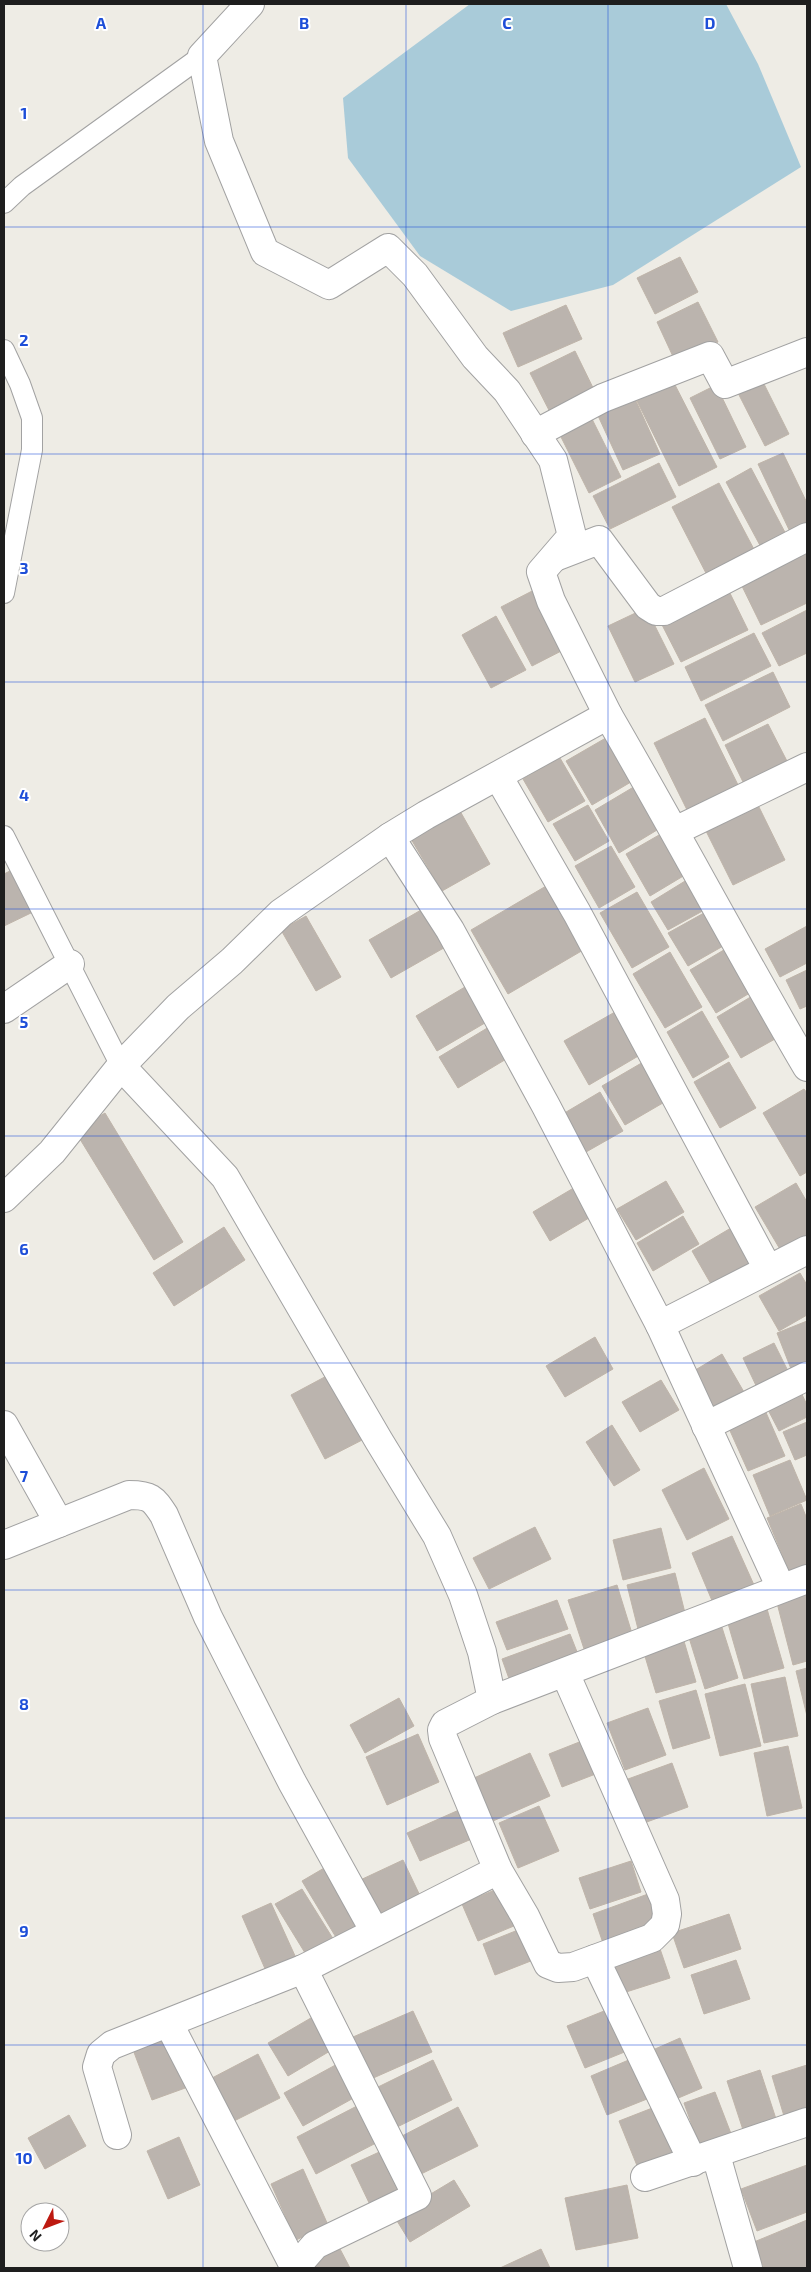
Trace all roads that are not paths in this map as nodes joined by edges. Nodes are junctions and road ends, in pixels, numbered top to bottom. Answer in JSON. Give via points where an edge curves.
{"nodes":[{"id":1,"x":250,"y":4,"type":"edge"},
{"id":2,"x":202,"y":56,"type":"junction"},
{"id":3,"x":4,"y":203,"type":"edge"},
{"id":4,"x":4,"y":350,"type":"edge"},
{"id":5,"x":807,"y":352,"type":"edge"},
{"id":6,"x":535,"y":434,"type":"junction"},
{"id":7,"x":807,"y":537,"type":"edge"},
{"id":8,"x":554,"y":557,"type":"junction"},
{"id":9,"x":4,"y":594,"type":"edge"},
{"id":10,"x":608,"y":716,"type":"junction"},
{"id":11,"x":807,"y":766,"type":"edge"},
{"id":12,"x":498,"y":776,"type":"junction"},
{"id":13,"x":675,"y":831,"type":"junction"},
{"id":14,"x":4,"y":836,"type":"edge"},
{"id":15,"x":390,"y":837,"type":"junction"},
{"id":16,"x":70,"y":964,"type":"junction"},
{"id":17,"x":4,"y":1009,"type":"edge"},
{"id":18,"x":121,"y":1066,"type":"junction"},
{"id":19,"x":807,"y":1067,"type":"edge"},
{"id":20,"x":4,"y":1198,"type":"edge"},
{"id":21,"x":807,"y":1250,"type":"edge"},
{"id":22,"x":768,"y":1269,"type":"junction"},
{"id":23,"x":660,"y":1325,"type":"junction"},
{"id":24,"x":807,"y":1376,"type":"edge"},
{"id":25,"x":4,"y":1425,"type":"edge"},
{"id":26,"x":706,"y":1426,"type":"junction"},
{"id":27,"x":59,"y":1523,"type":"junction"},
{"id":28,"x":4,"y":1545,"type":"edge"},
{"id":29,"x":807,"y":1579,"type":"edge"},
{"id":30,"x":781,"y":1588,"type":"junction"},
{"id":31,"x":565,"y":1673,"type":"junction"},
{"id":32,"x":492,"y":1700,"type":"junction"},
{"id":33,"x":498,"y":1870,"type":"junction"},
{"id":34,"x":375,"y":1932,"type":"junction"},
{"id":35,"x":595,"y":1959,"type":"junction"},
{"id":36,"x":303,"y":1969,"type":"junction"},
{"id":37,"x":169,"y":2024,"type":"junction"},
{"id":38,"x":807,"y":2122,"type":"edge"},
{"id":39,"x":117,"y":2135,"type":"dead end"},
{"id":40,"x":705,"y":2158,"type":"junction"},
{"id":41,"x":644,"y":2177,"type":"dead end"},
{"id":42,"x":295,"y":2268,"type":"edge"},
{"id":43,"x":748,"y":2268,"type":"edge"}],
"edges":[{"from":1,"to":2,"type":"street"},
{"from":2,"to":3,"type":"lane","via":[[22,186]]},
{"from":2,"to":6,"type":"street","via":[[219,140],[265,252],[329,285],[388,248],[415,275],[476,357],[507,391]]},
{"from":4,"to":9,"type":"lane","via":[[32,418],[32,450]]},
{"from":5,"to":6,"type":"street","via":[[725,384],[710,356],[603,398]]},
{"from":6,"to":8,"type":"street","via":[[553,460],[572,536]]},
{"from":7,"to":8,"type":"street","via":[[664,611],[648,606],[599,540]]},
{"from":8,"to":10,"type":"street","via":[[541,572],[551,601]]},
{"from":10,"to":12,"type":"street"},
{"from":10,"to":13,"type":"street"},
{"from":11,"to":13,"type":"street"},
{"from":12,"to":15,"type":"street"},
{"from":12,"to":22,"type":"street","via":[[577,913]]},
{"from":13,"to":19,"type":"street"},
{"from":14,"to":16,"type":"lane"},
{"from":15,"to":18,"type":"street","via":[[281,913],[178,1007]]},
{"from":15,"to":23,"type":"street","via":[[450,930]]},
{"from":16,"to":17,"type":"street"},
{"from":16,"to":18,"type":"lane"},
{"from":18,"to":20,"type":"street","via":[[52,1152]]},
{"from":18,"to":32,"type":"street","via":[[225,1177],[432,1528],[463,1595],[482,1652]]},
{"from":21,"to":22,"type":"street"},
{"from":22,"to":23,"type":"street"},
{"from":23,"to":26,"type":"street"},
{"from":24,"to":26,"type":"street"},
{"from":25,"to":27,"type":"street"},
{"from":26,"to":30,"type":"street"},
{"from":27,"to":28,"type":"street"},
{"from":27,"to":34,"type":"street","via":[[129,1495],[143,1495],[154,1500],[164,1515],[208,1617],[292,1782]]},
{"from":29,"to":30,"type":"street"},
{"from":30,"to":31,"type":"street"},
{"from":31,"to":32,"type":"street"},
{"from":31,"to":35,"type":"street","via":[[665,1900],[667,1914],[665,1925],[652,1938]]},
{"from":32,"to":33,"type":"street","via":[[445,1724],[442,1730],[446,1748]]},
{"from":33,"to":34,"type":"street"},
{"from":33,"to":35,"type":"street","via":[[548,1964],[558,1968],[572,1967]]},
{"from":34,"to":36,"type":"street"},
{"from":35,"to":40,"type":"street"},
{"from":36,"to":37,"type":"street"},
{"from":36,"to":42,"type":"street","via":[[417,2196],[315,2245]]},
{"from":37,"to":39,"type":"street","via":[[112,2045],[101,2054],[96,2067]]},
{"from":37,"to":42,"type":"street"},
{"from":38,"to":40,"type":"street"},
{"from":40,"to":41,"type":"street"},
{"from":40,"to":43,"type":"street"}]}
